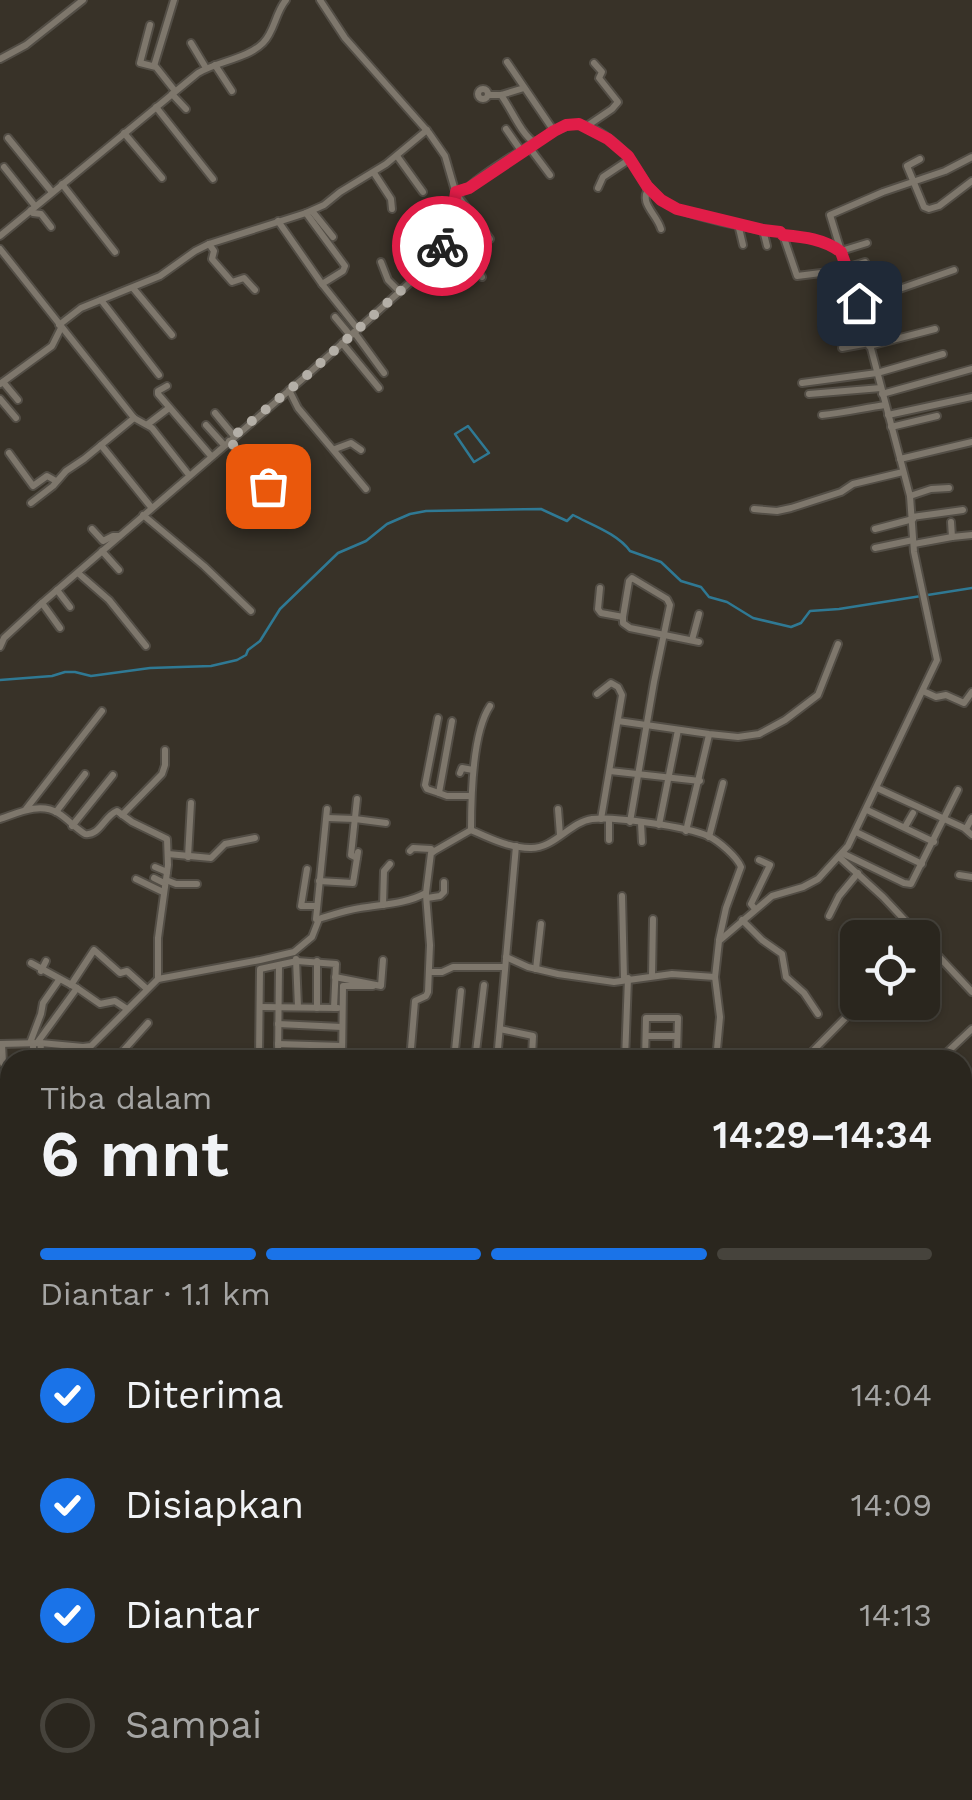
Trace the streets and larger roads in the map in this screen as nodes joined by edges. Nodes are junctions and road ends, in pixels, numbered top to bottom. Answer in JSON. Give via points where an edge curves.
{"nodes":[{"id":1,"x":83,"y":0,"type":"edge"},
{"id":2,"x":174,"y":0,"type":"edge"},
{"id":3,"x":286,"y":0,"type":"edge"},
{"id":4,"x":320,"y":0,"type":"edge"},
{"id":5,"x":150,"y":25,"type":"dead end"},
{"id":6,"x":191,"y":43,"type":"dead end"},
{"id":7,"x":0,"y":60,"type":"edge"},
{"id":8,"x":507,"y":62,"type":"dead end"},
{"id":9,"x":594,"y":63,"type":"dead end"},
{"id":10,"x":215,"y":65,"type":"junction"},
{"id":11,"x":154,"y":66,"type":"junction"},
{"id":12,"x":206,"y":68,"type":"junction"},
{"id":13,"x":524,"y":88,"type":"junction"},
{"id":14,"x":232,"y":91,"type":"dead end"},
{"id":15,"x":174,"y":92,"type":"junction"},
{"id":16,"x":501,"y":95,"type":"junction"},
{"id":17,"x":488,"y":96,"type":"dead end"},
{"id":18,"x":156,"y":107,"type":"junction"},
{"id":19,"x":186,"y":108,"type":"dead end"},
{"id":20,"x":587,"y":126,"type":"junction"},
{"id":21,"x":506,"y":129,"type":"dead end"},
{"id":22,"x":426,"y":130,"type":"junction"},
{"id":23,"x":554,"y":131,"type":"junction"},
{"id":24,"x":124,"y":134,"type":"junction"},
{"id":25,"x":8,"y":138,"type":"dead end"},
{"id":26,"x":529,"y":147,"type":"junction"},
{"id":27,"x":397,"y":156,"type":"junction"},
{"id":28,"x":972,"y":157,"type":"edge"},
{"id":29,"x":920,"y":158,"type":"dead end"},
{"id":30,"x":630,"y":159,"type":"junction"},
{"id":31,"x":4,"y":168,"type":"dead end"},
{"id":32,"x":374,"y":173,"type":"junction"},
{"id":33,"x":550,"y":176,"type":"dead end"},
{"id":34,"x":162,"y":178,"type":"dead end"},
{"id":35,"x":213,"y":179,"type":"dead end"},
{"id":36,"x":912,"y":181,"type":"junction"},
{"id":37,"x":972,"y":182,"type":"edge"},
{"id":38,"x":62,"y":184,"type":"junction"},
{"id":39,"x":598,"y":188,"type":"dead end"},
{"id":40,"x":649,"y":188,"type":"junction"},
{"id":41,"x":52,"y":192,"type":"junction"},
{"id":42,"x":423,"y":192,"type":"dead end"},
{"id":43,"x":456,"y":193,"type":"junction"},
{"id":44,"x":33,"y":208,"type":"junction"},
{"id":45,"x":392,"y":209,"type":"dead end"},
{"id":46,"x":309,"y":212,"type":"junction"},
{"id":47,"x":278,"y":221,"type":"junction"},
{"id":48,"x":738,"y":224,"type":"junction"},
{"id":49,"x":52,"y":227,"type":"dead end"},
{"id":50,"x":449,"y":228,"type":"junction"},
{"id":51,"x":661,"y":229,"type":"dead end"},
{"id":52,"x":763,"y":230,"type":"junction"},
{"id":53,"x":783,"y":235,"type":"junction"},
{"id":54,"x":0,"y":236,"type":"edge"},
{"id":55,"x":333,"y":237,"type":"dead end"},
{"id":56,"x":490,"y":239,"type":"dead end"},
{"id":57,"x":867,"y":243,"type":"dead end"},
{"id":58,"x":209,"y":244,"type":"junction"},
{"id":59,"x":743,"y":244,"type":"dead end"},
{"id":60,"x":767,"y":246,"type":"dead end"},
{"id":61,"x":0,"y":249,"type":"edge"},
{"id":62,"x":115,"y":252,"type":"dead end"},
{"id":63,"x":841,"y":252,"type":"junction"},
{"id":64,"x":381,"y":262,"type":"dead end"},
{"id":65,"x":865,"y":262,"type":"dead end"},
{"id":66,"x":847,"y":267,"type":"junction"},
{"id":67,"x":954,"y":270,"type":"dead end"},
{"id":68,"x":482,"y":276,"type":"dead end"},
{"id":69,"x":322,"y":284,"type":"junction"},
{"id":70,"x":133,"y":288,"type":"junction"},
{"id":71,"x":255,"y":290,"type":"dead end"},
{"id":72,"x":399,"y":291,"type":"junction"},
{"id":73,"x":102,"y":300,"type":"junction"},
{"id":74,"x":859,"y":303,"type":"junction"},
{"id":75,"x":335,"y":317,"type":"dead end"},
{"id":76,"x":60,"y":327,"type":"junction"},
{"id":77,"x":935,"y":329,"type":"dead end"},
{"id":78,"x":354,"y":332,"type":"junction"},
{"id":79,"x":172,"y":335,"type":"dead end"},
{"id":80,"x":342,"y":343,"type":"junction"},
{"id":81,"x":869,"y":344,"type":"junction"},
{"id":82,"x":842,"y":348,"type":"dead end"},
{"id":83,"x":943,"y":354,"type":"dead end"},
{"id":84,"x":972,"y":369,"type":"edge"},
{"id":85,"x":384,"y":373,"type":"dead end"},
{"id":86,"x":876,"y":373,"type":"junction"},
{"id":87,"x":159,"y":376,"type":"dead end"},
{"id":88,"x":802,"y":383,"type":"dead end"},
{"id":89,"x":2,"y":384,"type":"edge"},
{"id":90,"x":167,"y":386,"type":"dead end"},
{"id":91,"x":379,"y":388,"type":"dead end"},
{"id":92,"x":288,"y":390,"type":"junction"},
{"id":93,"x":881,"y":391,"type":"junction"},
{"id":94,"x":809,"y":394,"type":"dead end"},
{"id":95,"x":972,"y":397,"type":"edge"},
{"id":96,"x":0,"y":399,"type":"edge"},
{"id":97,"x":18,"y":400,"type":"dead end"},
{"id":98,"x":885,"y":404,"type":"junction"},
{"id":99,"x":170,"y":408,"type":"junction"},
{"id":100,"x":215,"y":413,"type":"dead end"},
{"id":101,"x":822,"y":415,"type":"dead end"},
{"id":102,"x":888,"y":415,"type":"junction"},
{"id":103,"x":937,"y":416,"type":"dead end"},
{"id":104,"x":16,"y":418,"type":"dead end"},
{"id":105,"x":134,"y":418,"type":"junction"},
{"id":106,"x":148,"y":424,"type":"junction"},
{"id":107,"x":206,"y":425,"type":"dead end"},
{"id":108,"x":891,"y":427,"type":"junction"},
{"id":109,"x":229,"y":441,"type":"junction"},
{"id":110,"x":972,"y":442,"type":"edge"},
{"id":111,"x":101,"y":446,"type":"junction"},
{"id":112,"x":334,"y":449,"type":"junction"},
{"id":113,"x":360,"y":450,"type":"dead end"},
{"id":114,"x":10,"y":453,"type":"dead end"},
{"id":115,"x":211,"y":456,"type":"junction"},
{"id":116,"x":900,"y":459,"type":"junction"},
{"id":117,"x":904,"y":472,"type":"junction"},
{"id":118,"x":189,"y":475,"type":"junction"},
{"id":119,"x":56,"y":481,"type":"junction"},
{"id":120,"x":268,"y":486,"type":"dead end"},
{"id":121,"x":949,"y":488,"type":"dead end"},
{"id":122,"x":366,"y":489,"type":"dead end"},
{"id":123,"x":910,"y":496,"type":"junction"},
{"id":124,"x":31,"y":503,"type":"dead end"},
{"id":125,"x":151,"y":508,"type":"junction"},
{"id":126,"x":754,"y":508,"type":"dead end"},
{"id":127,"x":963,"y":510,"type":"dead end"},
{"id":128,"x":142,"y":515,"type":"junction"},
{"id":129,"x":912,"y":518,"type":"junction"},
{"id":130,"x":951,"y":522,"type":"dead end"},
{"id":131,"x":92,"y":529,"type":"dead end"},
{"id":132,"x":874,"y":529,"type":"dead end"},
{"id":133,"x":972,"y":535,"type":"edge"},
{"id":134,"x":952,"y":536,"type":"junction"},
{"id":135,"x":120,"y":537,"type":"junction"},
{"id":136,"x":914,"y":542,"type":"junction"},
{"id":137,"x":874,"y":548,"type":"dead end"},
{"id":138,"x":102,"y":551,"type":"junction"},
{"id":139,"x":119,"y":570,"type":"dead end"},
{"id":140,"x":78,"y":573,"type":"junction"},
{"id":141,"x":600,"y":588,"type":"dead end"},
{"id":142,"x":58,"y":590,"type":"junction"},
{"id":143,"x":42,"y":603,"type":"junction"},
{"id":144,"x":70,"y":607,"type":"dead end"},
{"id":145,"x":252,"y":611,"type":"dead end"},
{"id":146,"x":699,"y":614,"type":"dead end"},
{"id":147,"x":623,"y":618,"type":"junction"},
{"id":148,"x":60,"y":628,"type":"dead end"},
{"id":149,"x":664,"y":634,"type":"junction"},
{"id":150,"x":2,"y":636,"type":"edge"},
{"id":151,"x":838,"y":644,"type":"dead end"},
{"id":152,"x":146,"y":646,"type":"dead end"},
{"id":153,"x":0,"y":647,"type":"edge"},
{"id":154,"x":970,"y":689,"type":"edge"},
{"id":155,"x":923,"y":691,"type":"junction"},
{"id":156,"x":597,"y":694,"type":"dead end"},
{"id":157,"x":490,"y":706,"type":"dead end"},
{"id":158,"x":102,"y":711,"type":"dead end"},
{"id":159,"x":438,"y":718,"type":"dead end"},
{"id":160,"x":618,"y":721,"type":"junction"},
{"id":161,"x":452,"y":722,"type":"dead end"},
{"id":162,"x":648,"y":726,"type":"junction"},
{"id":163,"x":678,"y":730,"type":"junction"},
{"id":164,"x":709,"y":734,"type":"junction"},
{"id":165,"x":165,"y":750,"type":"dead end"},
{"id":166,"x":473,"y":770,"type":"junction"},
{"id":167,"x":610,"y":771,"type":"junction"},
{"id":168,"x":460,"y":773,"type":"dead end"},
{"id":169,"x":85,"y":774,"type":"dead end"},
{"id":170,"x":638,"y":774,"type":"junction"},
{"id":171,"x":113,"y":775,"type":"dead end"},
{"id":172,"x":668,"y":777,"type":"junction"},
{"id":173,"x":700,"y":780,"type":"junction"},
{"id":174,"x":723,"y":783,"type":"dead end"},
{"id":175,"x":877,"y":788,"type":"junction"},
{"id":176,"x":958,"y":790,"type":"dead end"},
{"id":177,"x":439,"y":793,"type":"junction"},
{"id":178,"x":472,"y":796,"type":"junction"},
{"id":179,"x":356,"y":799,"type":"dead end"},
{"id":180,"x":191,"y":803,"type":"dead end"},
{"id":181,"x":558,"y":809,"type":"dead end"},
{"id":182,"x":25,"y":810,"type":"junction"},
{"id":183,"x":867,"y":810,"type":"junction"},
{"id":184,"x":56,"y":812,"type":"junction"},
{"id":185,"x":913,"y":813,"type":"dead end"},
{"id":186,"x":122,"y":814,"type":"junction"},
{"id":187,"x":972,"y":818,"type":"edge"},
{"id":188,"x":0,"y":819,"type":"edge"},
{"id":189,"x":355,"y":819,"type":"junction"},
{"id":190,"x":605,"y":819,"type":"junction"},
{"id":191,"x":945,"y":819,"type":"junction"},
{"id":192,"x":630,"y":822,"type":"junction"},
{"id":193,"x":386,"y":823,"type":"dead end"},
{"id":194,"x":641,"y":823,"type":"junction"},
{"id":195,"x":659,"y":824,"type":"junction"},
{"id":196,"x":72,"y":826,"type":"junction"},
{"id":197,"x":904,"y":828,"type":"junction"},
{"id":198,"x":471,"y":830,"type":"junction"},
{"id":199,"x":686,"y":831,"type":"junction"},
{"id":200,"x":856,"y":832,"type":"junction"},
{"id":201,"x":969,"y":832,"type":"edge"},
{"id":202,"x":560,"y":836,"type":"junction"},
{"id":203,"x":709,"y":837,"type":"junction"},
{"id":204,"x":255,"y":838,"type":"dead end"},
{"id":205,"x":609,"y":840,"type":"dead end"},
{"id":206,"x":642,"y":842,"type":"dead end"},
{"id":207,"x":934,"y":842,"type":"junction"},
{"id":208,"x":516,"y":846,"type":"junction"},
{"id":209,"x":410,"y":851,"type":"dead end"},
{"id":210,"x":433,"y":852,"type":"junction"},
{"id":211,"x":168,"y":854,"type":"junction"},
{"id":212,"x":840,"y":855,"type":"junction"},
{"id":213,"x":188,"y":857,"type":"junction"},
{"id":214,"x":759,"y":860,"type":"dead end"},
{"id":215,"x":390,"y":864,"type":"dead end"},
{"id":216,"x":922,"y":864,"type":"junction"},
{"id":217,"x":155,"y":867,"type":"dead end"},
{"id":218,"x":307,"y":869,"type":"dead end"},
{"id":219,"x":858,"y":873,"type":"junction"},
{"id":220,"x":959,"y":875,"type":"dead end"},
{"id":221,"x":972,"y":877,"type":"edge"},
{"id":222,"x":154,"y":878,"type":"dead end"},
{"id":223,"x":136,"y":879,"type":"dead end"},
{"id":224,"x":319,"y":881,"type":"junction"},
{"id":225,"x":165,"y":882,"type":"junction"},
{"id":226,"x":444,"y":882,"type":"dead end"},
{"id":227,"x":197,"y":884,"type":"dead end"},
{"id":228,"x":427,"y":896,"type":"junction"},
{"id":229,"x":622,"y":896,"type":"dead end"},
{"id":230,"x":382,"y":904,"type":"junction"},
{"id":231,"x":316,"y":906,"type":"junction"},
{"id":232,"x":755,"y":909,"type":"junction"},
{"id":233,"x":829,"y":916,"type":"dead end"},
{"id":234,"x":653,"y":919,"type":"dead end"},
{"id":235,"x":316,"y":920,"type":"junction"},
{"id":236,"x":742,"y":920,"type":"junction"},
{"id":237,"x":904,"y":920,"type":"edge"},
{"id":238,"x":541,"y":924,"type":"dead end"},
{"id":239,"x":719,"y":941,"type":"junction"},
{"id":240,"x":294,"y":952,"type":"junction"},
{"id":241,"x":506,"y":957,"type":"junction"},
{"id":242,"x":940,"y":958,"type":"edge"},
{"id":243,"x":383,"y":960,"type":"dead end"},
{"id":244,"x":46,"y":961,"type":"dead end"},
{"id":245,"x":297,"y":961,"type":"junction"},
{"id":246,"x":317,"y":961,"type":"junction"},
{"id":247,"x":31,"y":964,"type":"dead end"},
{"id":248,"x":279,"y":966,"type":"junction"},
{"id":249,"x":505,"y":967,"type":"junction"},
{"id":250,"x":536,"y":969,"type":"junction"},
{"id":251,"x":42,"y":970,"type":"junction"},
{"id":252,"x":429,"y":972,"type":"junction"},
{"id":253,"x":652,"y":976,"type":"junction"},
{"id":254,"x":336,"y":977,"type":"junction"},
{"id":255,"x":715,"y":977,"type":"junction"},
{"id":256,"x":158,"y":979,"type":"junction"},
{"id":257,"x":626,"y":979,"type":"junction"},
{"id":258,"x":59,"y":980,"type":"junction"},
{"id":259,"x":484,"y":985,"type":"dead end"},
{"id":260,"x":74,"y":986,"type":"junction"},
{"id":261,"x":372,"y":986,"type":"junction"},
{"id":262,"x":147,"y":989,"type":"junction"},
{"id":263,"x":461,"y":991,"type":"dead end"},
{"id":264,"x":972,"y":992,"type":"edge"},
{"id":265,"x":260,"y":1006,"type":"junction"},
{"id":266,"x":278,"y":1007,"type":"junction"},
{"id":267,"x":298,"y":1007,"type":"junction"},
{"id":268,"x":316,"y":1008,"type":"junction"},
{"id":269,"x":338,"y":1008,"type":"junction"},
{"id":270,"x":127,"y":1009,"type":"junction"},
{"id":271,"x":818,"y":1014,"type":"dead end"},
{"id":272,"x":843,"y":1020,"type":"edge"},
{"id":273,"x":148,"y":1023,"type":"dead end"},
{"id":274,"x":278,"y":1024,"type":"junction"},
{"id":275,"x":342,"y":1027,"type":"junction"},
{"id":276,"x":500,"y":1028,"type":"junction"},
{"id":277,"x":972,"y":1029,"type":"edge"},
{"id":278,"x":646,"y":1036,"type":"junction"},
{"id":279,"x":678,"y":1036,"type":"junction"},
{"id":280,"x":35,"y":1043,"type":"junction"},
{"id":281,"x":1,"y":1044,"type":"edge"},
{"id":282,"x":278,"y":1044,"type":"junction"},
{"id":283,"x":91,"y":1046,"type":"junction"},
{"id":284,"x":342,"y":1046,"type":"junction"},
{"id":285,"x":36,"y":1050,"type":"edge"},
{"id":286,"x":87,"y":1050,"type":"edge"},
{"id":287,"x":123,"y":1050,"type":"edge"},
{"id":288,"x":260,"y":1050,"type":"edge"},
{"id":289,"x":278,"y":1050,"type":"edge"},
{"id":290,"x":342,"y":1050,"type":"edge"},
{"id":291,"x":411,"y":1050,"type":"edge"},
{"id":292,"x":455,"y":1050,"type":"edge"},
{"id":293,"x":476,"y":1050,"type":"edge"},
{"id":294,"x":498,"y":1050,"type":"edge"},
{"id":295,"x":532,"y":1050,"type":"edge"},
{"id":296,"x":625,"y":1050,"type":"edge"},
{"id":297,"x":645,"y":1050,"type":"edge"},
{"id":298,"x":678,"y":1050,"type":"edge"},
{"id":299,"x":717,"y":1050,"type":"edge"},
{"id":300,"x":814,"y":1050,"type":"edge"},
{"id":301,"x":950,"y":1050,"type":"edge"}],
"edges":[{"from":1,"to":7,"type":"street"},
{"from":2,"to":11,"type":"street"},
{"from":3,"to":10,"type":"street","via":[[265,41]]},
{"from":4,"to":22,"type":"street"},
{"from":5,"to":11,"type":"street","via":[[140,61]]},
{"from":6,"to":12,"type":"street"},
{"from":8,"to":13,"type":"street"},
{"from":9,"to":20,"type":"street","via":[[602,72],[598,82],[618,102]]},
{"from":10,"to":12,"type":"street"},
{"from":10,"to":14,"type":"street"},
{"from":11,"to":15,"type":"street"},
{"from":12,"to":15,"type":"street"},
{"from":13,"to":16,"type":"street"},
{"from":13,"to":23,"type":"street"},
{"from":15,"to":18,"type":"street"},
{"from":15,"to":19,"type":"street"},
{"from":16,"to":17,"type":"street"},
{"from":16,"to":26,"type":"street"},
{"from":18,"to":24,"type":"street"},
{"from":18,"to":35,"type":"street"},
{"from":20,"to":23,"type":"street"},
{"from":20,"to":30,"type":"street"},
{"from":21,"to":26,"type":"street"},
{"from":22,"to":27,"type":"street"},
{"from":22,"to":43,"type":"street","via":[[445,156]]},
{"from":23,"to":26,"type":"street"},
{"from":24,"to":34,"type":"street"},
{"from":24,"to":38,"type":"street"},
{"from":25,"to":41,"type":"street"},
{"from":26,"to":33,"type":"street"},
{"from":26,"to":43,"type":"street"},
{"from":27,"to":32,"type":"street"},
{"from":27,"to":42,"type":"street"},
{"from":28,"to":36,"type":"street"},
{"from":29,"to":36,"type":"street","via":[[907,166]]},
{"from":30,"to":39,"type":"street"},
{"from":30,"to":40,"type":"street"},
{"from":31,"to":44,"type":"street"},
{"from":32,"to":45,"type":"street"},
{"from":32,"to":46,"type":"street"},
{"from":36,"to":37,"type":"street","via":[[930,210]]},
{"from":36,"to":63,"type":"street","via":[[830,215]]},
{"from":38,"to":41,"type":"street"},
{"from":38,"to":62,"type":"street"},
{"from":40,"to":48,"type":"street","via":[[677,209]]},
{"from":40,"to":51,"type":"street","via":[[644,201]]},
{"from":41,"to":44,"type":"street"},
{"from":43,"to":50,"type":"street"},
{"from":43,"to":56,"type":"street"},
{"from":44,"to":49,"type":"street"},
{"from":44,"to":54,"type":"street"},
{"from":46,"to":47,"type":"street"},
{"from":46,"to":55,"type":"street"},
{"from":46,"to":69,"type":"street","via":[[345,266]]},
{"from":47,"to":58,"type":"street"},
{"from":47,"to":69,"type":"street"},
{"from":48,"to":52,"type":"street"},
{"from":48,"to":59,"type":"street"},
{"from":50,"to":68,"type":"street"},
{"from":50,"to":72,"type":"street","via":[[432,262]]},
{"from":52,"to":53,"type":"street"},
{"from":52,"to":60,"type":"street"},
{"from":53,"to":63,"type":"street","via":[[819,240]]},
{"from":53,"to":66,"type":"street","via":[[796,276]]},
{"from":57,"to":63,"type":"street"},
{"from":58,"to":70,"type":"street"},
{"from":58,"to":71,"type":"street","via":[[212,260],[232,282],[244,278]]},
{"from":61,"to":76,"type":"street"},
{"from":63,"to":66,"type":"street"},
{"from":64,"to":72,"type":"street"},
{"from":65,"to":66,"type":"street"},
{"from":66,"to":74,"type":"street","via":[[857,280]]},
{"from":67,"to":74,"type":"street"},
{"from":69,"to":78,"type":"street"},
{"from":70,"to":73,"type":"street"},
{"from":70,"to":79,"type":"street"},
{"from":72,"to":78,"type":"street"},
{"from":73,"to":76,"type":"street","via":[[75,311]]},
{"from":73,"to":87,"type":"street"},
{"from":74,"to":81,"type":"street"},
{"from":75,"to":78,"type":"street"},
{"from":76,"to":89,"type":"street","via":[[52,346]]},
{"from":76,"to":105,"type":"street"},
{"from":77,"to":81,"type":"street"},
{"from":78,"to":80,"type":"street"},
{"from":78,"to":85,"type":"street"},
{"from":80,"to":91,"type":"street"},
{"from":80,"to":92,"type":"street"},
{"from":81,"to":82,"type":"street"},
{"from":81,"to":86,"type":"street"},
{"from":83,"to":86,"type":"street"},
{"from":84,"to":93,"type":"street"},
{"from":86,"to":88,"type":"street"},
{"from":86,"to":93,"type":"street"},
{"from":89,"to":97,"type":"street"},
{"from":90,"to":99,"type":"street","via":[[158,392]]},
{"from":92,"to":109,"type":"street"},
{"from":92,"to":112,"type":"street"},
{"from":93,"to":94,"type":"street"},
{"from":93,"to":98,"type":"street"},
{"from":95,"to":102,"type":"street"},
{"from":96,"to":104,"type":"street"},
{"from":98,"to":101,"type":"street"},
{"from":98,"to":102,"type":"street"},
{"from":99,"to":106,"type":"street"},
{"from":99,"to":115,"type":"street"},
{"from":100,"to":109,"type":"street"},
{"from":102,"to":108,"type":"street"},
{"from":103,"to":108,"type":"street"},
{"from":105,"to":106,"type":"street"},
{"from":105,"to":111,"type":"street"},
{"from":106,"to":118,"type":"street"},
{"from":107,"to":109,"type":"street"},
{"from":108,"to":116,"type":"street"},
{"from":109,"to":115,"type":"street"},
{"from":109,"to":120,"type":"street"},
{"from":110,"to":116,"type":"street"},
{"from":111,"to":119,"type":"street"},
{"from":111,"to":125,"type":"street"},
{"from":112,"to":113,"type":"street","via":[[350,443]]},
{"from":112,"to":122,"type":"street"},
{"from":114,"to":119,"type":"street","via":[[33,486],[47,476]]},
{"from":115,"to":118,"type":"street"},
{"from":116,"to":117,"type":"street"},
{"from":117,"to":123,"type":"street"},
{"from":117,"to":126,"type":"street","via":[[791,508]]},
{"from":118,"to":125,"type":"street"},
{"from":119,"to":124,"type":"street"},
{"from":121,"to":123,"type":"street"},
{"from":123,"to":129,"type":"street"},
{"from":125,"to":128,"type":"street"},
{"from":127,"to":129,"type":"street"},
{"from":128,"to":135,"type":"street"},
{"from":128,"to":145,"type":"street"},
{"from":129,"to":132,"type":"street"},
{"from":129,"to":136,"type":"street"},
{"from":130,"to":134,"type":"street"},
{"from":131,"to":135,"type":"street","via":[[103,541]]},
{"from":133,"to":134,"type":"street"},
{"from":134,"to":136,"type":"street"},
{"from":135,"to":138,"type":"street"},
{"from":136,"to":137,"type":"street"},
{"from":136,"to":155,"type":"street","via":[[937,656]]},
{"from":138,"to":139,"type":"street"},
{"from":138,"to":140,"type":"street"},
{"from":140,"to":142,"type":"street"},
{"from":140,"to":152,"type":"street"},
{"from":141,"to":147,"type":"street","via":[[598,612]]},
{"from":142,"to":143,"type":"street"},
{"from":142,"to":144,"type":"street"},
{"from":143,"to":148,"type":"street"},
{"from":143,"to":150,"type":"street"},
{"from":146,"to":149,"type":"street","via":[[696,641]]},
{"from":147,"to":149,"type":"street","via":[[630,628]]},
{"from":147,"to":149,"type":"street","via":[[632,578],[669,601]]},
{"from":149,"to":162,"type":"street"},
{"from":150,"to":153,"type":"street"},
{"from":151,"to":164,"type":"street","via":[[818,695],[807,705],[759,734]]},
{"from":154,"to":155,"type":"street","via":[[964,704]]},
{"from":155,"to":175,"type":"street"},
{"from":156,"to":160,"type":"street","via":[[610,682],[621,690]]},
{"from":157,"to":166,"type":"street"},
{"from":158,"to":182,"type":"street"},
{"from":159,"to":177,"type":"street","via":[[425,785]]},
{"from":160,"to":162,"type":"street"},
{"from":160,"to":167,"type":"street"},
{"from":161,"to":177,"type":"street"},
{"from":162,"to":163,"type":"street"},
{"from":162,"to":170,"type":"street"},
{"from":163,"to":164,"type":"street"},
{"from":163,"to":172,"type":"street"},
{"from":164,"to":173,"type":"street"},
{"from":165,"to":186,"type":"street","via":[[162,774]]},
{"from":166,"to":168,"type":"street"},
{"from":166,"to":178,"type":"street"},
{"from":167,"to":170,"type":"street"},
{"from":167,"to":190,"type":"street"},
{"from":169,"to":184,"type":"street"},
{"from":170,"to":172,"type":"street"},
{"from":170,"to":192,"type":"street"},
{"from":171,"to":196,"type":"street"},
{"from":172,"to":173,"type":"street"},
{"from":172,"to":195,"type":"street"},
{"from":173,"to":199,"type":"street"},
{"from":174,"to":203,"type":"street"},
{"from":175,"to":183,"type":"street"},
{"from":175,"to":191,"type":"street"},
{"from":176,"to":191,"type":"street"},
{"from":177,"to":178,"type":"street"},
{"from":178,"to":198,"type":"street"},
{"from":179,"to":189,"type":"street"},
{"from":180,"to":213,"type":"street"},
{"from":181,"to":202,"type":"street"},
{"from":182,"to":184,"type":"street"},
{"from":182,"to":188,"type":"street"},
{"from":183,"to":197,"type":"street"},
{"from":183,"to":200,"type":"street"},
{"from":184,"to":196,"type":"street"},
{"from":185,"to":197,"type":"street"},
{"from":186,"to":196,"type":"street","via":[[112,812],[93,834]]},
{"from":186,"to":211,"type":"street","via":[[167,839]]},
{"from":187,"to":201,"type":"street"},
{"from":189,"to":193,"type":"street"},
{"from":189,"to":224,"type":"street","via":[[326,814]]},
{"from":189,"to":224,"type":"street","via":[[352,883]]},
{"from":190,"to":192,"type":"street"},
{"from":190,"to":202,"type":"street","via":[[585,821]]},
{"from":190,"to":205,"type":"street"},
{"from":191,"to":201,"type":"street"},
{"from":191,"to":207,"type":"street"},
{"from":192,"to":194,"type":"street"},
{"from":194,"to":195,"type":"street"},
{"from":194,"to":206,"type":"street"},
{"from":195,"to":199,"type":"street"},
{"from":197,"to":207,"type":"street"},
{"from":198,"to":208,"type":"street"},
{"from":198,"to":210,"type":"street"},
{"from":199,"to":203,"type":"street"},
{"from":200,"to":212,"type":"street"},
{"from":200,"to":216,"type":"street"},
{"from":202,"to":208,"type":"street","via":[[542,847]]},
{"from":203,"to":239,"type":"street","via":[[740,864]]},
{"from":204,"to":213,"type":"street","via":[[225,844],[211,858]]},
{"from":207,"to":216,"type":"street"},
{"from":208,"to":241,"type":"street"},
{"from":209,"to":210,"type":"street"},
{"from":210,"to":228,"type":"street"},
{"from":211,"to":213,"type":"street"},
{"from":211,"to":225,"type":"street"},
{"from":212,"to":216,"type":"street","via":[[908,884]]},
{"from":212,"to":219,"type":"street"},
{"from":212,"to":232,"type":"street","via":[[813,883]]},
{"from":214,"to":232,"type":"street","via":[[770,865],[751,903]]},
{"from":215,"to":230,"type":"street"},
{"from":217,"to":225,"type":"street"},
{"from":218,"to":231,"type":"street","via":[[301,906]]},
{"from":219,"to":233,"type":"street"},
{"from":219,"to":237,"type":"street"},
{"from":220,"to":221,"type":"street"},
{"from":222,"to":225,"type":"street"},
{"from":223,"to":225,"type":"street"},
{"from":224,"to":231,"type":"street"},
{"from":225,"to":227,"type":"street"},
{"from":225,"to":256,"type":"street"},
{"from":226,"to":228,"type":"street","via":[[440,896]]},
{"from":228,"to":230,"type":"street"},
{"from":228,"to":252,"type":"street"},
{"from":229,"to":257,"type":"street"},
{"from":230,"to":235,"type":"street"},
{"from":231,"to":235,"type":"street"},
{"from":232,"to":236,"type":"street"},
{"from":234,"to":253,"type":"street"},
{"from":235,"to":240,"type":"street","via":[[312,937]]},
{"from":236,"to":239,"type":"street"},
{"from":236,"to":271,"type":"street","via":[[782,954],[786,977]]},
{"from":238,"to":250,"type":"street"},
{"from":239,"to":255,"type":"street"},
{"from":240,"to":245,"type":"street"},
{"from":240,"to":256,"type":"street"},
{"from":241,"to":249,"type":"street"},
{"from":241,"to":250,"type":"street"},
{"from":242,"to":264,"type":"street"},
{"from":243,"to":261,"type":"street","via":[[381,986]]},
{"from":244,"to":251,"type":"street"},
{"from":245,"to":246,"type":"street"},
{"from":245,"to":248,"type":"street"},
{"from":245,"to":267,"type":"street"},
{"from":246,"to":254,"type":"street","via":[[336,964]]},
{"from":246,"to":268,"type":"street"},
{"from":247,"to":251,"type":"street"},
{"from":248,"to":265,"type":"street","via":[[260,970]]},
{"from":248,"to":266,"type":"street"},
{"from":249,"to":252,"type":"street"},
{"from":249,"to":276,"type":"street"},
{"from":250,"to":257,"type":"street"},
{"from":251,"to":258,"type":"street"},
{"from":252,"to":291,"type":"street","via":[[426,996],[414,1004]]},
{"from":253,"to":255,"type":"street"},
{"from":253,"to":257,"type":"street"},
{"from":254,"to":261,"type":"street"},
{"from":254,"to":269,"type":"street"},
{"from":255,"to":299,"type":"street"},
{"from":256,"to":262,"type":"street"},
{"from":257,"to":296,"type":"street"},
{"from":258,"to":260,"type":"street"},
{"from":258,"to":280,"type":"street","via":[[43,1004]]},
{"from":259,"to":293,"type":"street"},
{"from":260,"to":262,"type":"street","via":[[94,950]]},
{"from":260,"to":270,"type":"street","via":[[100,1004],[115,1001]]},
{"from":260,"to":280,"type":"street"},
{"from":261,"to":269,"type":"street","via":[[343,986]]},
{"from":262,"to":270,"type":"street"},
{"from":263,"to":292,"type":"street"},
{"from":265,"to":266,"type":"street"},
{"from":265,"to":288,"type":"street"},
{"from":266,"to":267,"type":"street"},
{"from":266,"to":274,"type":"street"},
{"from":267,"to":268,"type":"street"},
{"from":268,"to":269,"type":"street"},
{"from":269,"to":275,"type":"street"},
{"from":270,"to":283,"type":"street"},
{"from":272,"to":300,"type":"street"},
{"from":273,"to":287,"type":"street"},
{"from":274,"to":275,"type":"street"},
{"from":274,"to":282,"type":"street"},
{"from":275,"to":284,"type":"street"},
{"from":276,"to":294,"type":"street"},
{"from":276,"to":295,"type":"street","via":[[533,1036]]},
{"from":277,"to":301,"type":"street"},
{"from":278,"to":279,"type":"street"},
{"from":278,"to":279,"type":"street","via":[[646,1018],[678,1018]]},
{"from":278,"to":297,"type":"street"},
{"from":279,"to":298,"type":"street"},
{"from":280,"to":281,"type":"street"},
{"from":280,"to":283,"type":"street"},
{"from":280,"to":285,"type":"street"},
{"from":282,"to":284,"type":"street"},
{"from":282,"to":289,"type":"street"},
{"from":283,"to":286,"type":"street"},
{"from":284,"to":290,"type":"street"}]}
